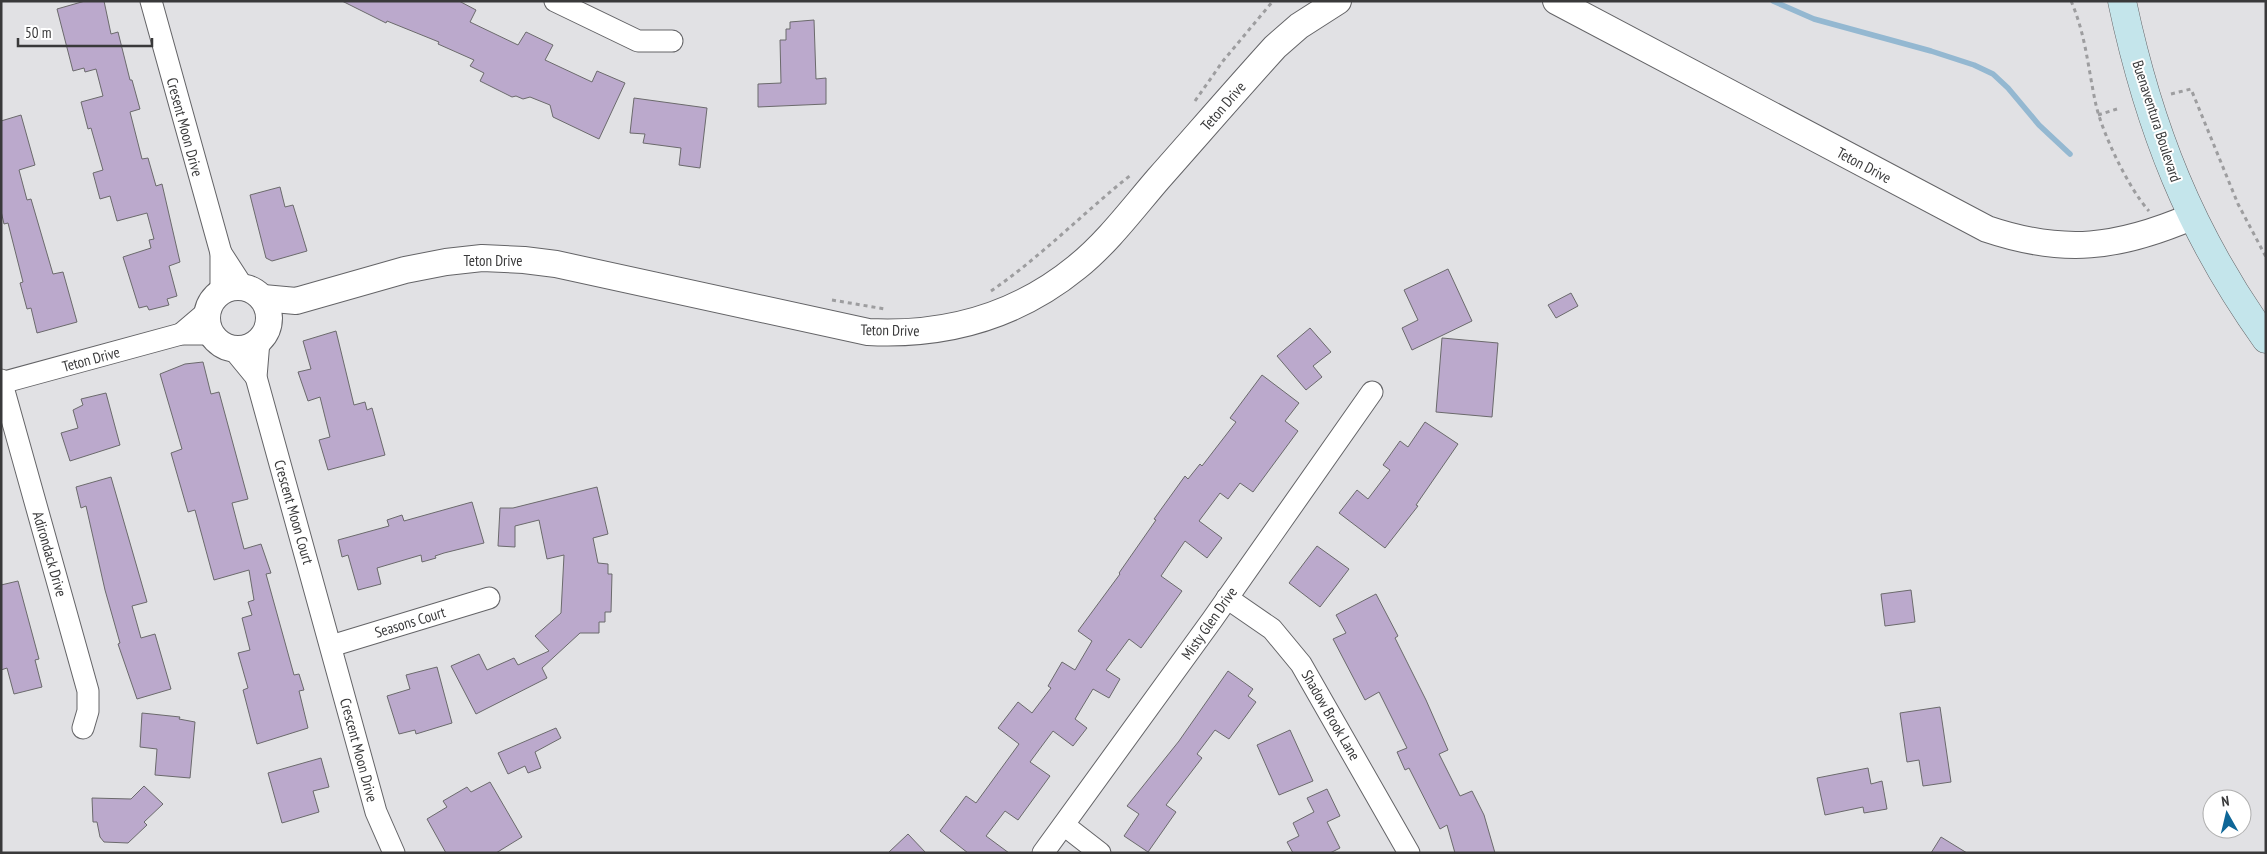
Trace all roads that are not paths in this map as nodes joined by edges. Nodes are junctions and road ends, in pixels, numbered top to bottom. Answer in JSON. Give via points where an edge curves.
{"nodes":[{"id":1,"x":151,"y":1,"type":"edge"},
{"id":2,"x":555,"y":1,"type":"edge"},
{"id":3,"x":1338,"y":1,"type":"edge"},
{"id":4,"x":1556,"y":1,"type":"edge"},
{"id":5,"x":2122,"y":1,"type":"edge"},
{"id":6,"x":672,"y":41,"type":"dead end"},
{"id":7,"x":2191,"y":217,"type":"junction"},
{"id":8,"x":239,"y":312,"type":"junction"},
{"id":9,"x":2266,"y":339,"type":"edge"},
{"id":10,"x":233,"y":349,"type":"joint"},
{"id":11,"x":256,"y":377,"type":"junction"},
{"id":12,"x":2,"y":382,"type":"edge"},
{"id":13,"x":1372,"y":392,"type":"dead end"},
{"id":14,"x":489,"y":598,"type":"dead end"},
{"id":15,"x":1227,"y":598,"type":"junction"},
{"id":16,"x":331,"y":646,"type":"junction"},
{"id":17,"x":82,"y":728,"type":"dead end"},
{"id":18,"x":1064,"y":825,"type":"junction"},
{"id":19,"x":394,"y":853,"type":"edge"},
{"id":20,"x":1043,"y":853,"type":"edge"},
{"id":21,"x":1100,"y":853,"type":"edge"},
{"id":22,"x":1409,"y":853,"type":"edge"}],
"edges":[{"from":1,"to":8,"type":"street","name":"Cresent Moon Drive"},
{"from":2,"to":6,"type":"street","via":[[638,41]]},
{"from":3,"to":8,"type":"street","name":"Teton Drive","via":[[1299,26],[1275,47],[1078,266],[1052,286],[1008,310],[974,322],[910,333],[868,332],[556,264],[491,258],[426,265],[296,301]]},
{"from":4,"to":7,"type":"street","name":"Teton Drive","via":[[1987,230],[2046,244],[2096,245],[2137,238]]},
{"from":5,"to":7,"type":"main road","name":"Buenaventura Boulevard","via":[[2158,135]]},
{"from":7,"to":9,"type":"main road","name":"Buenaventura Boulevard","via":[[2237,298]]},
{"from":8,"to":10,"type":"street","via":[[248,348]]},
{"from":8,"to":11,"type":"street","name":"Crescent Moon Court"},
{"from":8,"to":12,"type":"street","name":"Teton Drive","via":[[181,334]]},
{"from":10,"to":11,"type":"street","name":"Crescent Moon Court"},
{"from":11,"to":16,"type":"street","name":"Crescent Moon Court"},
{"from":12,"to":17,"type":"street","name":"Adirondack Drive","via":[[88,691],[88,710]]},
{"from":13,"to":15,"type":"street","name":"Misty Glen Drive"},
{"from":14,"to":16,"type":"street","name":"Seasons Court"},
{"from":15,"to":18,"type":"street","name":"Misty Glen Drive"},
{"from":15,"to":22,"type":"street","name":"Shadow Brook Lane","via":[[1272,629],[1301,664]]},
{"from":16,"to":19,"type":"street","name":"Crescent Moon Drive","via":[[376,812]]},
{"from":18,"to":20,"type":"street","name":"Misty Glen Drive"},
{"from":18,"to":21,"type":"street"}]}
